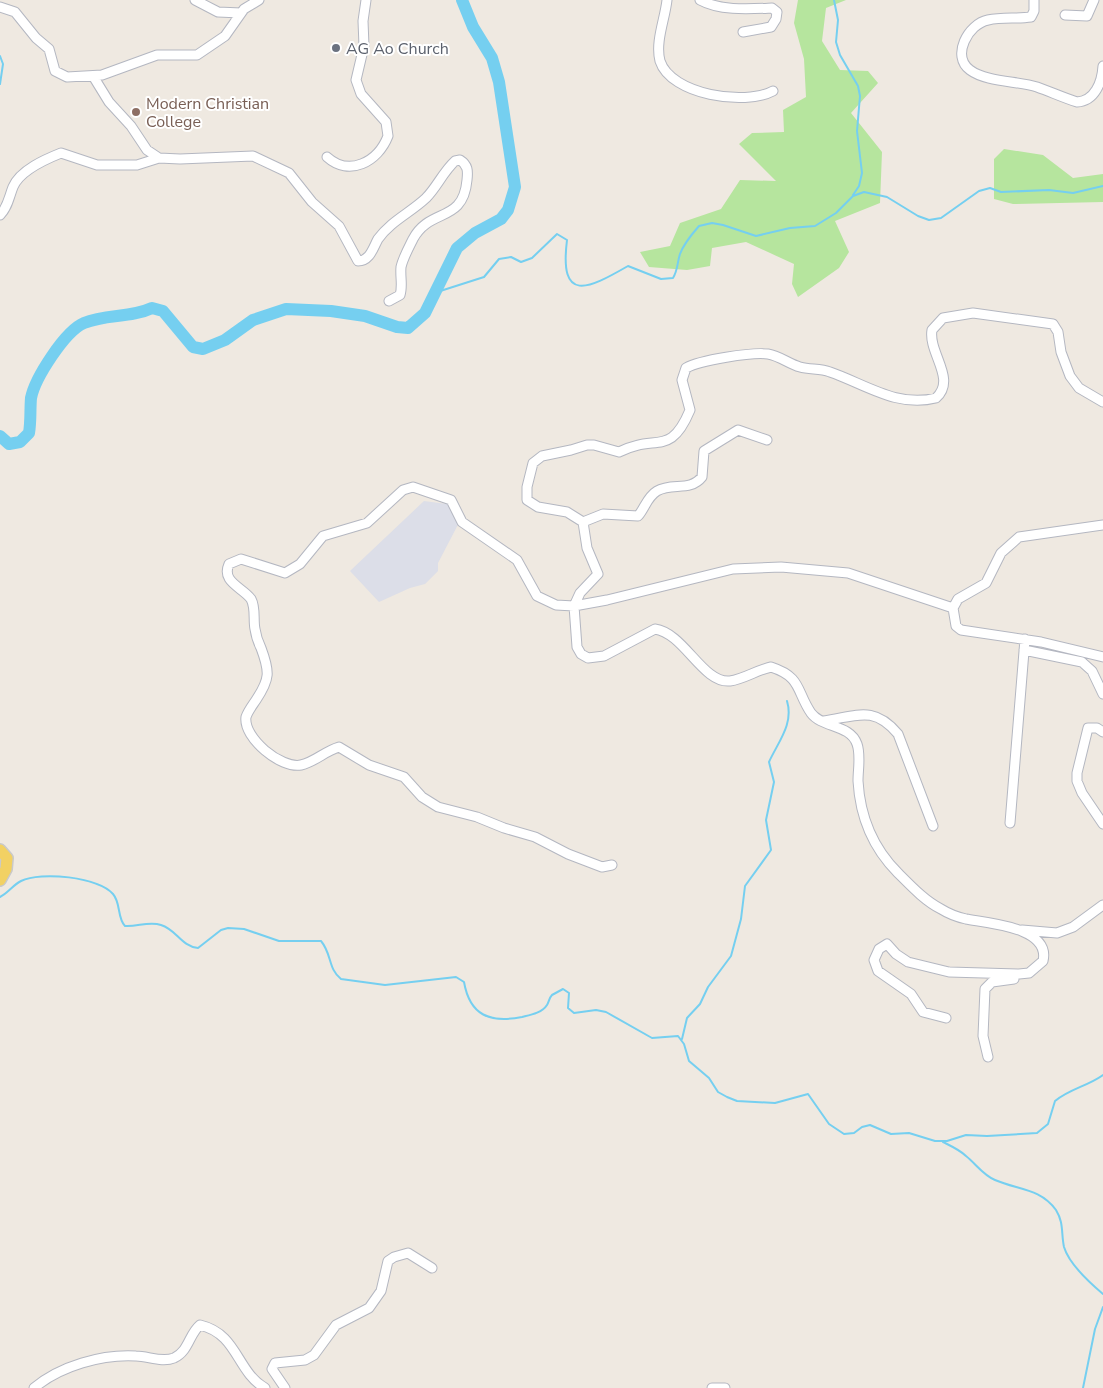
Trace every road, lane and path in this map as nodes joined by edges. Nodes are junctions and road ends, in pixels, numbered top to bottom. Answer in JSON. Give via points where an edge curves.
{"nodes":[{"id":1,"x":195,"y":0,"type":"edge"},
{"id":2,"x":259,"y":0,"type":"edge"},
{"id":3,"x":366,"y":0,"type":"edge"},
{"id":4,"x":666,"y":0,"type":"edge"},
{"id":5,"x":700,"y":0,"type":"edge"},
{"id":6,"x":1034,"y":0,"type":"edge"},
{"id":7,"x":1094,"y":0,"type":"edge"},
{"id":8,"x":0,"y":6,"type":"edge"},
{"id":9,"x":241,"y":13,"type":"junction"},
{"id":10,"x":1065,"y":15,"type":"dead end"},
{"id":11,"x":742,"y":32,"type":"dead end"},
{"id":12,"x":1103,"y":66,"type":"edge"},
{"id":13,"x":93,"y":76,"type":"junction"},
{"id":14,"x":773,"y":91,"type":"dead end"},
{"id":15,"x":327,"y":156,"type":"dead end"},
{"id":16,"x":159,"y":158,"type":"junction"},
{"id":17,"x":0,"y":215,"type":"edge"},
{"id":18,"x":389,"y":301,"type":"dead end"},
{"id":19,"x":1103,"y":402,"type":"edge"},
{"id":20,"x":767,"y":440,"type":"dead end"},
{"id":21,"x":583,"y":522,"type":"junction"},
{"id":22,"x":1103,"y":525,"type":"edge"},
{"id":23,"x":574,"y":606,"type":"junction"},
{"id":24,"x":953,"y":608,"type":"junction"},
{"id":25,"x":1025,"y":639,"type":"junction"},
{"id":26,"x":1024,"y":650,"type":"junction"},
{"id":27,"x":1103,"y":657,"type":"edge"},
{"id":28,"x":1103,"y":694,"type":"edge"},
{"id":29,"x":823,"y":721,"type":"junction"},
{"id":30,"x":1103,"y":732,"type":"edge"},
{"id":31,"x":1010,"y":823,"type":"dead end"},
{"id":32,"x":1103,"y":824,"type":"edge"},
{"id":33,"x":933,"y":826,"type":"dead end"},
{"id":34,"x":0,"y":850,"type":"edge"},
{"id":35,"x":612,"y":865,"type":"dead end"},
{"id":36,"x":0,"y":880,"type":"edge"},
{"id":37,"x":1103,"y":905,"type":"edge"},
{"id":38,"x":1022,"y":930,"type":"junction"},
{"id":39,"x":1036,"y":969,"type":"junction"},
{"id":40,"x":946,"y":1018,"type":"dead end"},
{"id":41,"x":988,"y":1057,"type":"dead end"},
{"id":42,"x":432,"y":1268,"type":"dead end"},
{"id":43,"x":34,"y":1388,"type":"edge"},
{"id":44,"x":265,"y":1388,"type":"edge"},
{"id":45,"x":285,"y":1388,"type":"edge"},
{"id":46,"x":712,"y":1388,"type":"edge"},
{"id":47,"x":725,"y":1388,"type":"edge"}],
"edges":[{"from":1,"to":9,"type":"street","via":[[218,12]]},
{"from":2,"to":9,"type":"street"},
{"from":3,"to":15,"type":"street","via":[[364,46],[356,80],[361,94],[386,122],[388,136],[376,154],[355,167],[339,166]]},
{"from":4,"to":14,"type":"street","via":[[658,49],[666,72],[682,84],[724,96],[750,98]]},
{"from":5,"to":11,"type":"street","via":[[732,8],[772,8],[777,12],[771,27]]},
{"from":6,"to":12,"type":"street","via":[[1034,12],[1030,17],[985,20],[969,34],[961,49],[963,62],[969,69],[982,76],[1029,85],[1084,102],[1093,95],[1102,78]]},
{"from":7,"to":10,"type":"street","via":[[1087,16]]},
{"from":8,"to":13,"type":"street","via":[[14,12],[49,49],[58,74]]},
{"from":9,"to":13,"type":"street","via":[[225,36],[197,55],[158,55],[112,73]]},
{"from":13,"to":16,"type":"street","via":[[147,150]]},
{"from":16,"to":17,"type":"street","via":[[137,165],[97,165],[61,153],[31,168],[17,181]]},
{"from":16,"to":18,"type":"street","via":[[259,157],[288,173],[312,202],[339,226],[355,258],[363,261],[386,230],[426,198],[447,168],[460,160],[468,168],[463,200],[446,215],[431,219],[419,229],[401,267],[400,295]]},
{"from":19,"to":21,"type":"street","via":[[1079,388],[1070,376],[1053,324],[973,313],[943,318],[933,326],[931,335],[944,388],[936,398],[927,400],[886,395],[830,372],[802,368],[770,354],[743,355],[696,364],[684,371],[682,380],[690,410],[672,439],[637,444],[619,452],[587,445],[542,456],[533,463],[527,487],[529,502],[538,507],[567,512]]},
{"from":20,"to":21,"type":"street","via":[[734,430],[704,451],[702,477],[695,484],[658,490],[638,516],[604,514]]},
{"from":21,"to":23,"type":"street","via":[[587,548],[598,574],[580,593]]},
{"from":22,"to":24,"type":"street","via":[[1019,537],[1001,553],[986,583],[958,599]]},
{"from":23,"to":24,"type":"street","via":[[733,568],[781,567],[848,573]]},
{"from":23,"to":29,"type":"street","via":[[577,647],[588,658],[604,656],[655,629],[661,630],[717,678],[732,681],[771,668],[788,674],[798,684],[813,715]]},
{"from":23,"to":35,"type":"street","via":[[556,605],[537,596],[517,560],[462,522],[451,500],[413,487],[403,490],[379,514],[361,526],[324,536],[300,564],[285,573],[240,559],[232,561],[226,570],[228,577],[252,602],[255,632],[267,670],[267,682],[246,716],[249,731],[283,764],[301,765],[339,747],[369,765],[404,777],[422,797],[438,807],[535,837],[602,867]]},
{"from":24,"to":25,"type":"street","via":[[956,626],[961,630]]},
{"from":25,"to":26,"type":"street"},
{"from":25,"to":27,"type":"street"},
{"from":26,"to":28,"type":"street","via":[[1082,662],[1092,671]]},
{"from":26,"to":31,"type":"street"},
{"from":29,"to":33,"type":"street","via":[[869,715],[880,716],[888,722],[898,734]]},
{"from":29,"to":38,"type":"street","via":[[849,733],[857,742],[862,807],[874,843],[888,863],[940,909],[964,919]]},
{"from":30,"to":32,"type":"street","via":[[1088,728],[1077,773],[1082,794]]},
{"from":34,"to":36,"type":"main road","via":[[7,858]]},
{"from":37,"to":38,"type":"street","via":[[1073,927],[1057,933]]},
{"from":38,"to":39,"type":"street","via":[[1044,951],[1043,961]]},
{"from":39,"to":40,"type":"street","via":[[1019,974],[956,974],[908,962],[887,944],[879,949],[874,960],[878,971],[910,994],[923,1012]]},
{"from":39,"to":41,"type":"street","via":[[1027,976],[992,982],[985,989],[984,1036]]},
{"from":42,"to":45,"type":"street","via":[[408,1253],[394,1257],[385,1267],[381,1292],[368,1308],[341,1321],[314,1354],[305,1360],[275,1363],[272,1370]]},
{"from":43,"to":44,"type":"street","via":[[75,1365],[102,1357],[170,1359],[184,1351],[200,1325],[230,1342],[251,1377]]},
{"from":46,"to":47,"type":"street"}]}
